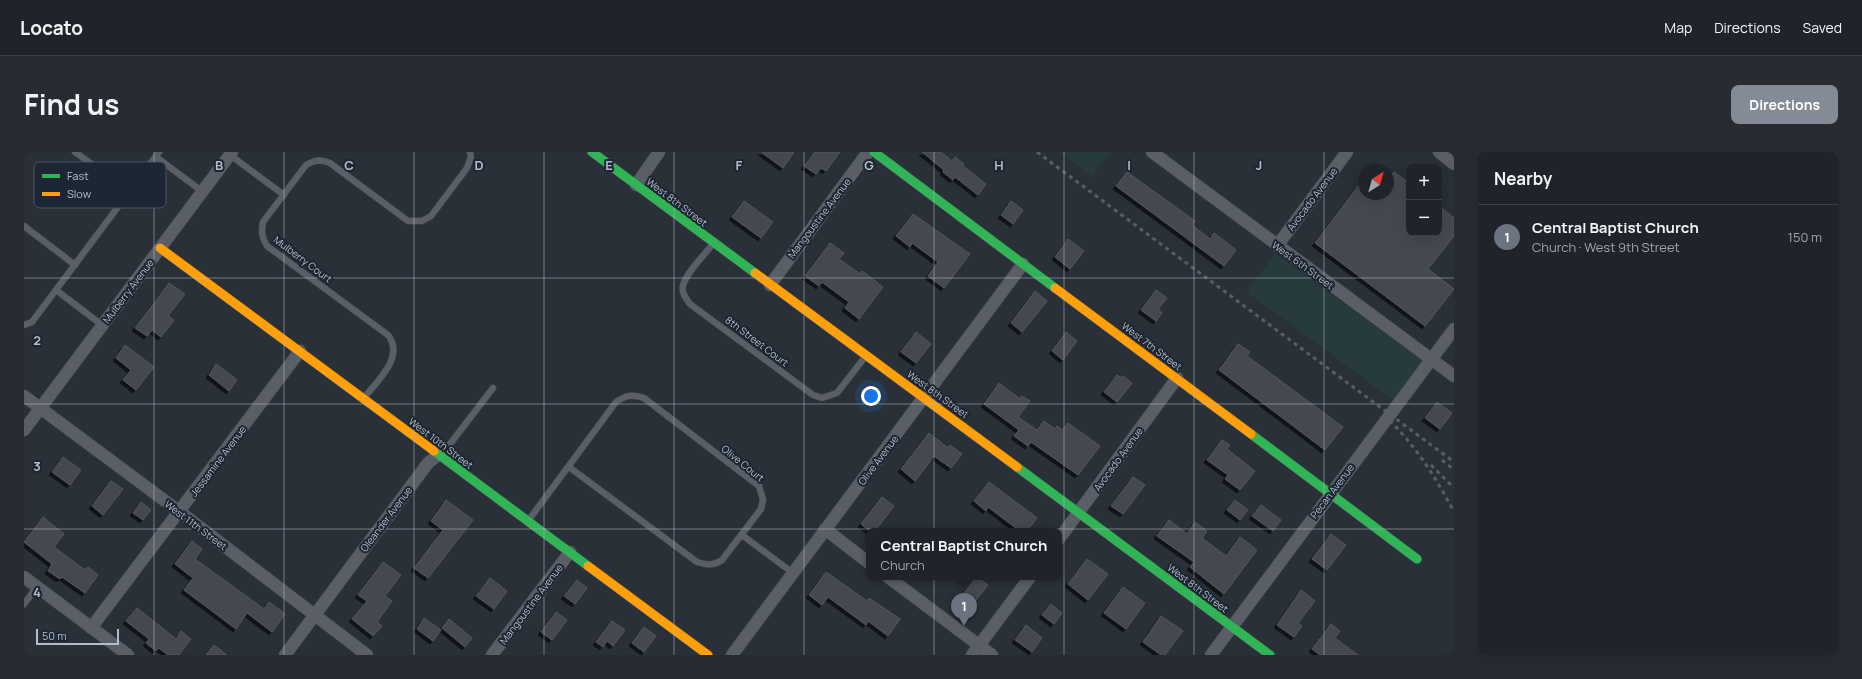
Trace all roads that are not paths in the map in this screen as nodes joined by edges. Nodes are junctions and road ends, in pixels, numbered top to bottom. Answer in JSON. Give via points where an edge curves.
{"nodes":[{"id":1,"x":75,"y":152,"type":"edge"},
{"id":2,"x":470,"y":152,"type":"edge"},
{"id":3,"x":592,"y":152,"type":"edge"},
{"id":4,"x":659,"y":152,"type":"edge"},
{"id":5,"x":868,"y":152,"type":"edge"},
{"id":6,"x":874,"y":152,"type":"edge"},
{"id":7,"x":1152,"y":152,"type":"edge"},
{"id":8,"x":1347,"y":152,"type":"edge"},
{"id":9,"x":1439,"y":152,"type":"edge"},
{"id":10,"x":157,"y":154,"type":"edge"},
{"id":11,"x":231,"y":154,"type":"edge"},
{"id":12,"x":89,"y":162,"type":"edge"},
{"id":13,"x":1454,"y":164,"type":"edge"},
{"id":14,"x":636,"y":185,"type":"junction"},
{"id":15,"x":203,"y":192,"type":"junction"},
{"id":16,"x":284,"y":195,"type":"junction"},
{"id":17,"x":118,"y":208,"type":"edge"},
{"id":18,"x":24,"y":226,"type":"edge"},
{"id":19,"x":714,"y":243,"type":"junction"},
{"id":20,"x":1277,"y":246,"type":"junction"},
{"id":21,"x":160,"y":248,"type":"junction"},
{"id":22,"x":74,"y":264,"type":"junction"},
{"id":23,"x":1023,"y":264,"type":"junction"},
{"id":24,"x":770,"y":285,"type":"junction"},
{"id":25,"x":56,"y":290,"type":"junction"},
{"id":26,"x":24,"y":324,"type":"edge"},
{"id":27,"x":102,"y":325,"type":"junction"},
{"id":28,"x":1454,"y":329,"type":"edge"},
{"id":29,"x":300,"y":351,"type":"junction"},
{"id":30,"x":866,"y":355,"type":"junction"},
{"id":31,"x":1432,"y":359,"type":"junction"},
{"id":32,"x":1454,"y":376,"type":"edge"},
{"id":33,"x":1177,"y":378,"type":"junction"},
{"id":34,"x":494,"y":388,"type":"dead end"},
{"id":35,"x":24,"y":396,"type":"edge"},
{"id":36,"x":924,"y":398,"type":"junction"},
{"id":37,"x":363,"y":399,"type":"junction"},
{"id":38,"x":40,"y":408,"type":"junction"},
{"id":39,"x":24,"y":430,"type":"edge"},
{"id":40,"x":438,"y":454,"type":"junction"},
{"id":41,"x":569,"y":467,"type":"junction"},
{"id":42,"x":1330,"y":493,"type":"junction"},
{"id":43,"x":180,"y":512,"type":"junction"},
{"id":44,"x":1079,"y":512,"type":"junction"},
{"id":45,"x":528,"y":520,"type":"junction"},
{"id":46,"x":825,"y":530,"type":"junction"},
{"id":47,"x":1062,"y":534,"type":"edge"},
{"id":48,"x":742,"y":535,"type":"junction"},
{"id":49,"x":570,"y":552,"type":"junction"},
{"id":50,"x":1416,"y":559,"type":"dead end"},
{"id":51,"x":866,"y":561,"type":"edge"},
{"id":52,"x":793,"y":573,"type":"junction"},
{"id":53,"x":24,"y":577,"type":"edge"},
{"id":54,"x":892,"y":580,"type":"edge"},
{"id":55,"x":1028,"y":580,"type":"edge"},
{"id":56,"x":37,"y":587,"type":"junction"},
{"id":57,"x":24,"y":604,"type":"edge"},
{"id":58,"x":315,"y":615,"type":"junction"},
{"id":59,"x":1232,"y":627,"type":"junction"},
{"id":60,"x":91,"y":628,"type":"junction"},
{"id":61,"x":979,"y":645,"type":"junction"},
{"id":62,"x":128,"y":655,"type":"edge"},
{"id":63,"x":285,"y":655,"type":"edge"},
{"id":64,"x":367,"y":655,"type":"edge"},
{"id":65,"x":492,"y":655,"type":"edge"},
{"id":66,"x":708,"y":655,"type":"edge"},
{"id":67,"x":732,"y":655,"type":"edge"},
{"id":68,"x":972,"y":655,"type":"edge"},
{"id":69,"x":992,"y":655,"type":"edge"},
{"id":70,"x":1211,"y":655,"type":"edge"},
{"id":71,"x":1270,"y":655,"type":"edge"}],
"edges":[{"from":1,"to":12,"type":"lane"},
{"from":2,"to":16,"type":"lane","name":"Mulberry Court","via":[[467,168],[431,216],[422,221],[408,221],[323,160],[314,160],[306,166]]},
{"from":3,"to":14,"type":"street","name":"West 8th Street"},
{"from":4,"to":14,"type":"street"},
{"from":5,"to":24,"type":"street","name":"Mangoustine Avenue"},
{"from":6,"to":23,"type":"street","name":"West 7th Street"},
{"from":7,"to":20,"type":"street","name":"West 6th Street"},
{"from":8,"to":20,"type":"street","name":"Avocado Avenue"},
{"from":9,"to":13,"type":"street"},
{"from":10,"to":15,"type":"lane"},
{"from":11,"to":15,"type":"street","name":"Mulberry Avenue"},
{"from":11,"to":16,"type":"lane"},
{"from":14,"to":19,"type":"street","name":"West 8th Street"},
{"from":15,"to":21,"type":"street","name":"Mulberry Avenue"},
{"from":16,"to":37,"type":"lane","name":"Mulberry Court","via":[[263,222],[262,239],[267,246],[388,335],[393,342],[393,359]]},
{"from":17,"to":22,"type":"lane"},
{"from":18,"to":22,"type":"lane"},
{"from":19,"to":24,"type":"street","name":"West 8th Street"},
{"from":19,"to":30,"type":"lane","name":"8th Street Court","via":[[686,280],[682,288],[685,297],[690,304],[813,395],[822,398],[837,393]]},
{"from":20,"to":31,"type":"street","name":"West 6th Street"},
{"from":21,"to":27,"type":"street","name":"Mulberry Avenue"},
{"from":21,"to":29,"type":"street","name":"West 10th Street"},
{"from":22,"to":25,"type":"lane"},
{"from":23,"to":33,"type":"street","name":"West 7th Street"},
{"from":23,"to":36,"type":"street","name":"Olive Avenue"},
{"from":24,"to":30,"type":"street","name":"West 8th Street"},
{"from":25,"to":26,"type":"lane","via":[[32,322]]},
{"from":25,"to":27,"type":"lane"},
{"from":27,"to":38,"type":"street","name":"Mulberry Avenue"},
{"from":28,"to":31,"type":"street","name":"Pecan Avenue"},
{"from":29,"to":37,"type":"street","name":"West 10th Street"},
{"from":29,"to":43,"type":"street","name":"Jessamine Avenue"},
{"from":30,"to":36,"type":"street","name":"West 8th Street"},
{"from":31,"to":32,"type":"street","name":"West 6th Street"},
{"from":31,"to":42,"type":"street","name":"Pecan Avenue"},
{"from":33,"to":42,"type":"street","name":"West 7th Street"},
{"from":33,"to":44,"type":"street","name":"Avocado Avenue"},
{"from":34,"to":40,"type":"lane","name":"Oleander Avenue","via":[[450,444]]},
{"from":35,"to":38,"type":"street","name":"West 11th Street"},
{"from":36,"to":44,"type":"street","name":"West 8th Street"},
{"from":36,"to":46,"type":"street","name":"Olive Avenue"},
{"from":37,"to":40,"type":"street","name":"West 10th Street"},
{"from":38,"to":39,"type":"street","name":"Mulberry Avenue"},
{"from":38,"to":43,"type":"street","name":"West 11th Street"},
{"from":40,"to":45,"type":"street","name":"West 10th Street"},
{"from":40,"to":58,"type":"street","name":"Oleander Avenue","via":[[428,462]]},
{"from":41,"to":45,"type":"lane","name":"Olive Court"},
{"from":41,"to":48,"type":"lane","name":"Olive Court","via":[[697,562],[716,564]]},
{"from":41,"to":48,"type":"lane","name":"Olive Court","via":[[616,402],[624,396],[644,398],[759,486],[763,500],[761,510]]},
{"from":42,"to":50,"type":"street","name":"West 7th Street"},
{"from":42,"to":59,"type":"street","name":"Pecan Avenue"},
{"from":43,"to":58,"type":"street","name":"West 11th Street"},
{"from":43,"to":60,"type":"street","name":"Jessamine Avenue"},
{"from":44,"to":47,"type":"street","name":"Avocado Avenue"},
{"from":44,"to":59,"type":"street","name":"West 8th Street"},
{"from":45,"to":49,"type":"street","name":"West 10th Street"},
{"from":46,"to":51,"type":"street"},
{"from":46,"to":52,"type":"street","name":"Olive Avenue"},
{"from":48,"to":52,"type":"lane"},
{"from":49,"to":65,"type":"street","name":"Mangoustine Avenue"},
{"from":49,"to":66,"type":"street","name":"West 10th Street"},
{"from":52,"to":67,"type":"street","name":"Olive Avenue"},
{"from":53,"to":56,"type":"street"},
{"from":54,"to":61,"type":"street"},
{"from":55,"to":61,"type":"street"},
{"from":56,"to":57,"type":"lane"},
{"from":56,"to":60,"type":"street"},
{"from":58,"to":63,"type":"street","name":"Oleander Avenue"},
{"from":58,"to":64,"type":"street","name":"West 11th Street"},
{"from":59,"to":70,"type":"street","name":"Pecan Avenue"},
{"from":59,"to":71,"type":"street","name":"West 8th Street"},
{"from":60,"to":62,"type":"street"},
{"from":61,"to":68,"type":"street"},
{"from":61,"to":69,"type":"street"}]}
